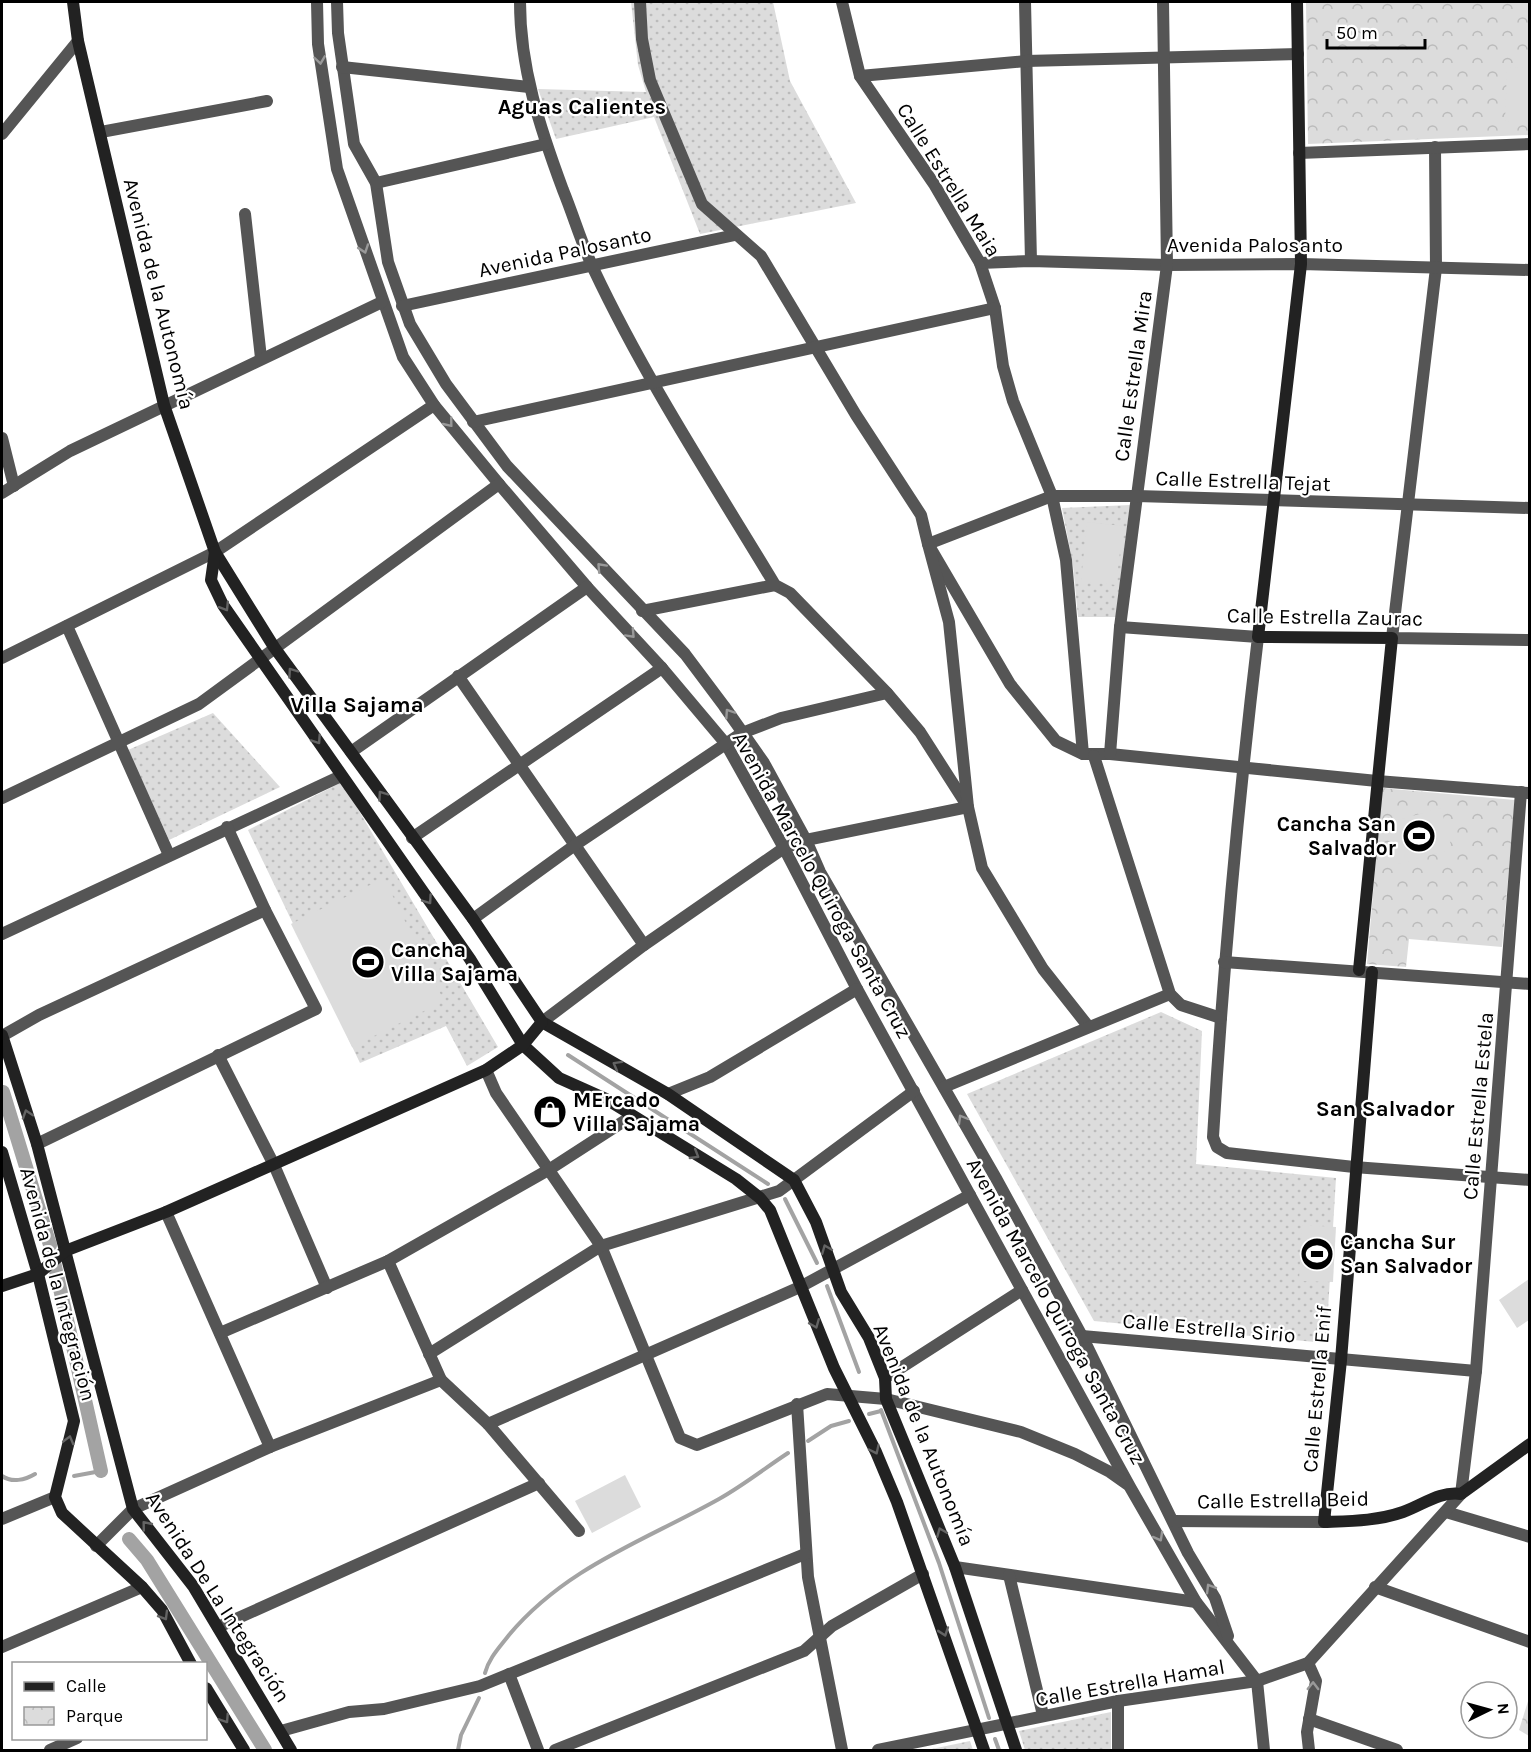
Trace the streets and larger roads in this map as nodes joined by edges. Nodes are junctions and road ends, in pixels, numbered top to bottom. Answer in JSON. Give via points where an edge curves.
{"nodes":[{"id":1,"x":73,"y":2,"type":"edge"},
{"id":2,"x":311,"y":2,"type":"edge"},
{"id":3,"x":316,"y":2,"type":"edge"},
{"id":4,"x":337,"y":2,"type":"edge"},
{"id":5,"x":520,"y":2,"type":"edge"},
{"id":6,"x":640,"y":2,"type":"edge"},
{"id":7,"x":842,"y":2,"type":"edge"},
{"id":8,"x":1025,"y":2,"type":"edge"},
{"id":9,"x":1164,"y":2,"type":"edge"},
{"id":10,"x":1297,"y":2,"type":"edge"},
{"id":11,"x":78,"y":41,"type":"junction"},
{"id":12,"x":1298,"y":54,"type":"junction"},
{"id":13,"x":1164,"y":59,"type":"junction"},
{"id":14,"x":1026,"y":61,"type":"junction"},
{"id":15,"x":342,"y":67,"type":"junction"},
{"id":16,"x":860,"y":76,"type":"junction"},
{"id":17,"x":529,"y":87,"type":"junction"},
{"id":18,"x":267,"y":101,"type":"dead end"},
{"id":19,"x":101,"y":132,"type":"junction"},
{"id":20,"x":2,"y":134,"type":"edge"},
{"id":21,"x":546,"y":144,"type":"junction"},
{"id":22,"x":1530,"y":144,"type":"edge"},
{"id":23,"x":1435,"y":147,"type":"junction"},
{"id":24,"x":1299,"y":153,"type":"junction"},
{"id":25,"x":376,"y":183,"type":"junction"},
{"id":26,"x":244,"y":214,"type":"dead end"},
{"id":27,"x":735,"y":235,"type":"junction"},
{"id":28,"x":1031,"y":261,"type":"junction"},
{"id":29,"x":981,"y":263,"type":"junction"},
{"id":30,"x":1301,"y":264,"type":"junction"},
{"id":31,"x":1167,"y":265,"type":"junction"},
{"id":32,"x":593,"y":268,"type":"junction"},
{"id":33,"x":1436,"y":268,"type":"junction"},
{"id":34,"x":1530,"y":270,"type":"edge"},
{"id":35,"x":382,"y":302,"type":"junction"},
{"id":36,"x":402,"y":306,"type":"junction"},
{"id":37,"x":995,"y":308,"type":"junction"},
{"id":38,"x":817,"y":348,"type":"junction"},
{"id":39,"x":261,"y":358,"type":"junction"},
{"id":40,"x":654,"y":383,"type":"junction"},
{"id":41,"x":164,"y":405,"type":"junction"},
{"id":42,"x":434,"y":405,"type":"junction"},
{"id":43,"x":473,"y":422,"type":"junction"},
{"id":44,"x":2,"y":438,"type":"edge"},
{"id":45,"x":499,"y":484,"type":"junction"},
{"id":46,"x":14,"y":486,"type":"junction"},
{"id":47,"x":2,"y":493,"type":"edge"},
{"id":48,"x":1052,"y":496,"type":"junction"},
{"id":49,"x":1137,"y":496,"type":"junction"},
{"id":50,"x":1272,"y":502,"type":"junction"},
{"id":51,"x":1408,"y":506,"type":"junction"},
{"id":52,"x":1530,"y":508,"type":"edge"},
{"id":53,"x":928,"y":544,"type":"junction"},
{"id":54,"x":215,"y":552,"type":"junction"},
{"id":55,"x":775,"y":585,"type":"junction"},
{"id":56,"x":587,"y":587,"type":"junction"},
{"id":57,"x":642,"y":611,"type":"junction"},
{"id":58,"x":67,"y":626,"type":"junction"},
{"id":59,"x":1120,"y":627,"type":"junction"},
{"id":60,"x":1258,"y":637,"type":"junction"},
{"id":61,"x":1392,"y":638,"type":"junction"},
{"id":62,"x":1529,"y":638,"type":"edge"},
{"id":63,"x":274,"y":647,"type":"junction"},
{"id":64,"x":261,"y":657,"type":"junction"},
{"id":65,"x":2,"y":658,"type":"edge"},
{"id":66,"x":663,"y":668,"type":"junction"},
{"id":67,"x":458,"y":676,"type":"junction"},
{"id":68,"x":887,"y":693,"type":"junction"},
{"id":69,"x":742,"y":733,"type":"junction"},
{"id":70,"x":119,"y":742,"type":"junction"},
{"id":71,"x":726,"y":744,"type":"junction"},
{"id":72,"x":351,"y":752,"type":"junction"},
{"id":73,"x":1110,"y":754,"type":"junction"},
{"id":74,"x":1088,"y":755,"type":"junction"},
{"id":75,"x":520,"y":765,"type":"junction"},
{"id":76,"x":1242,"y":767,"type":"junction"},
{"id":77,"x":341,"y":776,"type":"junction"},
{"id":78,"x":1377,"y":781,"type":"junction"},
{"id":79,"x":1525,"y":792,"type":"edge"},
{"id":80,"x":2,"y":798,"type":"edge"},
{"id":81,"x":968,"y":807,"type":"junction"},
{"id":82,"x":227,"y":827,"type":"junction"},
{"id":83,"x":412,"y":838,"type":"junction"},
{"id":84,"x":806,"y":840,"type":"junction"},
{"id":85,"x":575,"y":845,"type":"junction"},
{"id":86,"x":784,"y":848,"type":"junction"},
{"id":87,"x":170,"y":855,"type":"junction"},
{"id":88,"x":265,"y":910,"type":"junction"},
{"id":89,"x":473,"y":919,"type":"junction"},
{"id":90,"x":2,"y":934,"type":"edge"},
{"id":91,"x":644,"y":945,"type":"junction"},
{"id":92,"x":1224,"y":962,"type":"junction"},
{"id":93,"x":1359,"y":970,"type":"junction"},
{"id":94,"x":1372,"y":972,"type":"junction"},
{"id":95,"x":1507,"y":983,"type":"junction"},
{"id":96,"x":1530,"y":984,"type":"edge"},
{"id":97,"x":856,"y":989,"type":"junction"},
{"id":98,"x":1170,"y":994,"type":"junction"},
{"id":99,"x":1221,"y":1018,"type":"junction"},
{"id":100,"x":542,"y":1022,"type":"junction"},
{"id":101,"x":1088,"y":1026,"type":"junction"},
{"id":102,"x":2,"y":1036,"type":"edge"},
{"id":103,"x":523,"y":1045,"type":"junction"},
{"id":104,"x":218,"y":1055,"type":"junction"},
{"id":105,"x":486,"y":1070,"type":"junction"},
{"id":106,"x":944,"y":1088,"type":"junction"},
{"id":107,"x":914,"y":1091,"type":"junction"},
{"id":108,"x":668,"y":1094,"type":"junction"},
{"id":109,"x":632,"y":1116,"type":"junction"},
{"id":110,"x":37,"y":1144,"type":"junction"},
{"id":111,"x":2,"y":1152,"type":"edge"},
{"id":112,"x":274,"y":1165,"type":"junction"},
{"id":113,"x":1354,"y":1167,"type":"junction"},
{"id":114,"x":550,"y":1169,"type":"junction"},
{"id":115,"x":1492,"y":1176,"type":"junction"},
{"id":116,"x":794,"y":1180,"type":"junction"},
{"id":117,"x":1530,"y":1180,"type":"edge"},
{"id":118,"x":970,"y":1195,"type":"junction"},
{"id":119,"x":760,"y":1198,"type":"junction"},
{"id":120,"x":166,"y":1212,"type":"junction"},
{"id":121,"x":601,"y":1246,"type":"junction"},
{"id":122,"x":65,"y":1251,"type":"junction"},
{"id":123,"x":388,"y":1261,"type":"junction"},
{"id":124,"x":835,"y":1270,"type":"junction"},
{"id":125,"x":38,"y":1274,"type":"junction"},
{"id":126,"x":2,"y":1286,"type":"edge"},
{"id":127,"x":800,"y":1287,"type":"junction"},
{"id":128,"x":327,"y":1288,"type":"junction"},
{"id":129,"x":1022,"y":1290,"type":"junction"},
{"id":130,"x":220,"y":1334,"type":"junction"},
{"id":131,"x":1082,"y":1336,"type":"junction"},
{"id":132,"x":429,"y":1354,"type":"junction"},
{"id":133,"x":645,"y":1356,"type":"junction"},
{"id":134,"x":1341,"y":1360,"type":"junction"},
{"id":135,"x":1476,"y":1371,"type":"junction"},
{"id":136,"x":885,"y":1378,"type":"junction"},
{"id":137,"x":441,"y":1380,"type":"junction"},
{"id":138,"x":849,"y":1398,"type":"junction"},
{"id":139,"x":886,"y":1399,"type":"junction"},
{"id":140,"x":797,"y":1404,"type":"junction"},
{"id":141,"x":488,"y":1424,"type":"junction"},
{"id":142,"x":1530,"y":1444,"type":"edge"},
{"id":143,"x":270,"y":1447,"type":"junction"},
{"id":144,"x":539,"y":1484,"type":"junction"},
{"id":145,"x":1130,"y":1487,"type":"junction"},
{"id":146,"x":1461,"y":1494,"type":"junction"},
{"id":147,"x":55,"y":1497,"type":"junction"},
{"id":148,"x":133,"y":1509,"type":"junction"},
{"id":149,"x":1446,"y":1512,"type":"junction"},
{"id":150,"x":2,"y":1519,"type":"edge"},
{"id":151,"x":1173,"y":1521,"type":"junction"},
{"id":152,"x":1324,"y":1522,"type":"junction"},
{"id":153,"x":579,"y":1531,"type":"dead end"},
{"id":154,"x":1530,"y":1537,"type":"edge"},
{"id":155,"x":96,"y":1546,"type":"junction"},
{"id":156,"x":805,"y":1554,"type":"junction"},
{"id":157,"x":955,"y":1567,"type":"junction"},
{"id":158,"x":923,"y":1574,"type":"junction"},
{"id":159,"x":1009,"y":1575,"type":"junction"},
{"id":160,"x":142,"y":1587,"type":"junction"},
{"id":161,"x":1375,"y":1587,"type":"junction"},
{"id":162,"x":1196,"y":1602,"type":"junction"},
{"id":163,"x":218,"y":1627,"type":"junction"},
{"id":164,"x":818,"y":1639,"type":"junction"},
{"id":165,"x":1530,"y":1642,"type":"edge"},
{"id":166,"x":1230,"y":1643,"type":"junction"},
{"id":167,"x":2,"y":1647,"type":"edge"},
{"id":168,"x":190,"y":1662,"type":"edge"},
{"id":169,"x":1308,"y":1663,"type":"junction"},
{"id":170,"x":509,"y":1674,"type":"junction"},
{"id":171,"x":1257,"y":1681,"type":"junction"},
{"id":172,"x":207,"y":1690,"type":"edge"},
{"id":173,"x":1118,"y":1701,"type":"junction"},
{"id":174,"x":1044,"y":1715,"type":"junction"},
{"id":175,"x":1309,"y":1719,"type":"junction"},
{"id":176,"x":1009,"y":1725,"type":"junction"},
{"id":177,"x":281,"y":1731,"type":"junction"},
{"id":178,"x":978,"y":1731,"type":"junction"},
{"id":179,"x":72,"y":1740,"type":"edge"},
{"id":180,"x":50,"y":1750,"type":"edge"},
{"id":181,"x":244,"y":1750,"type":"edge"},
{"id":182,"x":291,"y":1750,"type":"edge"},
{"id":183,"x":538,"y":1750,"type":"edge"},
{"id":184,"x":555,"y":1750,"type":"edge"},
{"id":185,"x":842,"y":1750,"type":"edge"},
{"id":186,"x":878,"y":1750,"type":"edge"},
{"id":187,"x":984,"y":1750,"type":"edge"},
{"id":188,"x":1016,"y":1750,"type":"edge"},
{"id":189,"x":1118,"y":1750,"type":"edge"},
{"id":190,"x":1264,"y":1750,"type":"edge"},
{"id":191,"x":1309,"y":1750,"type":"edge"},
{"id":192,"x":1397,"y":1750,"type":"edge"}],
"edges":[{"from":1,"to":11,"type":"street","name":"Avenida de la Autonomía"},
{"from":2,"to":3,"type":"street"},
{"from":3,"to":35,"type":"street","name":"Avenida Marcelo Quiroga Santa Cruz","one_way":true,"via":[[318,44],[338,169]]},
{"from":4,"to":15,"type":"street","name":"Avenida Marcelo Quiroga Santa Cruz"},
{"from":5,"to":17,"type":"street","via":[[520,33]]},
{"from":6,"to":27,"type":"street","via":[[650,80],[702,204]]},
{"from":7,"to":16,"type":"street","name":"Calle Estrella Maia"},
{"from":8,"to":14,"type":"street"},
{"from":9,"to":13,"type":"street","name":"Calle Estrella Mira"},
{"from":10,"to":12,"type":"street"},
{"from":11,"to":19,"type":"street","name":"Avenida de la Autonomía"},
{"from":11,"to":20,"type":"street"},
{"from":12,"to":13,"type":"street"},
{"from":12,"to":24,"type":"street"},
{"from":13,"to":14,"type":"street"},
{"from":13,"to":31,"type":"street","name":"Calle Estrella Mira"},
{"from":14,"to":16,"type":"street"},
{"from":14,"to":28,"type":"street"},
{"from":15,"to":17,"type":"street"},
{"from":15,"to":25,"type":"street","name":"Avenida Marcelo Quiroga Santa Cruz","via":[[354,144]]},
{"from":16,"to":29,"type":"street","name":"Calle Estrella Maia","via":[[934,184]]},
{"from":17,"to":21,"type":"street"},
{"from":18,"to":19,"type":"street"},
{"from":19,"to":41,"type":"street","name":"Avenida de la Autonomía"},
{"from":21,"to":25,"type":"street"},
{"from":21,"to":32,"type":"street"},
{"from":22,"to":23,"type":"street"},
{"from":23,"to":24,"type":"street"},
{"from":23,"to":33,"type":"street"},
{"from":24,"to":30,"type":"street"},
{"from":25,"to":36,"type":"street","name":"Avenida Marcelo Quiroga Santa Cruz","via":[[388,262]]},
{"from":26,"to":39,"type":"street"},
{"from":27,"to":32,"type":"street","name":"Avenida Palosanto"},
{"from":27,"to":38,"type":"street","via":[[761,256]]},
{"from":28,"to":29,"type":"street","name":"Avenida Palosanto"},
{"from":28,"to":31,"type":"street","name":"Avenida Palosanto"},
{"from":29,"to":37,"type":"street","name":"Calle Estrella Maia"},
{"from":30,"to":31,"type":"street","name":"Avenida Palosanto"},
{"from":30,"to":33,"type":"street","name":"Avenida Palosanto"},
{"from":30,"to":50,"type":"street"},
{"from":31,"to":49,"type":"street","name":"Calle Estrella Mira"},
{"from":32,"to":36,"type":"street","name":"Avenida Palosanto"},
{"from":32,"to":40,"type":"street"},
{"from":33,"to":34,"type":"street","name":"Avenida Palosanto"},
{"from":33,"to":51,"type":"street"},
{"from":35,"to":39,"type":"street"},
{"from":35,"to":42,"type":"street","name":"Avenida Marcelo Quiroga Santa Cruz","via":[[403,357]]},
{"from":36,"to":43,"type":"street","name":"Avenida Marcelo Quiroga Santa Cruz","via":[[446,384]]},
{"from":37,"to":38,"type":"street"},
{"from":37,"to":48,"type":"street","name":"Calle Estrella Maia","via":[[1003,366],[1013,401]]},
{"from":38,"to":40,"type":"street"},
{"from":38,"to":53,"type":"street","via":[[921,514]]},
{"from":39,"to":41,"type":"street"},
{"from":40,"to":43,"type":"street"},
{"from":40,"to":55,"type":"street"},
{"from":41,"to":46,"type":"street","via":[[70,452]]},
{"from":41,"to":54,"type":"street","name":"Avenida de la Autonomía"},
{"from":42,"to":45,"type":"street","name":"Avenida Marcelo Quiroga Santa Cruz","one_way":true},
{"from":42,"to":54,"type":"street"},
{"from":57,"to":43,"type":"street","name":"Avenida Marcelo Quiroga Santa Cruz","one_way":true,"via":[[507,466]]},
{"from":44,"to":46,"type":"street"},
{"from":45,"to":56,"type":"street","name":"Avenida Marcelo Quiroga Santa Cruz"},
{"from":45,"to":63,"type":"street"},
{"from":46,"to":47,"type":"street"},
{"from":48,"to":49,"type":"street","name":"Calle Estrella Tejat"},
{"from":48,"to":53,"type":"street","name":"Calle Estrella Tejat"},
{"from":48,"to":74,"type":"street","name":"Calle Estrella Maia","via":[[1066,560]]},
{"from":49,"to":50,"type":"street","name":"Calle Estrella Tejat"},
{"from":49,"to":59,"type":"street","name":"Calle Estrella Mira"},
{"from":50,"to":51,"type":"street","name":"Calle Estrella Tejat"},
{"from":50,"to":60,"type":"street"},
{"from":51,"to":52,"type":"street","name":"Calle Estrella Tejat"},
{"from":51,"to":61,"type":"street"},
{"from":53,"to":74,"type":"street","via":[[1010,684],[1056,741]]},
{"from":53,"to":81,"type":"street","via":[[949,622]]},
{"from":54,"to":58,"type":"street"},
{"from":54,"to":63,"type":"street","name":"Avenida de la Autonomía"},
{"from":54,"to":64,"type":"street","name":"Avenida de la Autonomía","one_way":true,"via":[[211,580],[223,605]]},
{"from":55,"to":57,"type":"street"},
{"from":55,"to":68,"type":"street","via":[[790,593]]},
{"from":56,"to":66,"type":"street","name":"Avenida Marcelo Quiroga Santa Cruz","one_way":true},
{"from":56,"to":67,"type":"street"},
{"from":69,"to":57,"type":"street","name":"Avenida Marcelo Quiroga Santa Cruz","one_way":true,"via":[[685,654]]},
{"from":58,"to":65,"type":"street"},
{"from":58,"to":70,"type":"street"},
{"from":59,"to":60,"type":"street","name":"Calle Estrella Zaurac"},
{"from":59,"to":73,"type":"street","name":"Calle Estrella Mira"},
{"from":60,"to":61,"type":"street","name":"Calle Estrella Zaurac"},
{"from":60,"to":76,"type":"street"},
{"from":61,"to":62,"type":"street","name":"Calle Estrella Zaurac"},
{"from":61,"to":78,"type":"street"},
{"from":63,"to":64,"type":"street"},
{"from":72,"to":63,"type":"street","name":"Avenida de la Autonomía","one_way":true},
{"from":64,"to":70,"type":"street","via":[[199,704]]},
{"from":64,"to":77,"type":"street","name":"Avenida de la Autonomía","one_way":true},
{"from":66,"to":71,"type":"street","name":"Avenida Marcelo Quiroga Santa Cruz"},
{"from":66,"to":75,"type":"street"},
{"from":67,"to":72,"type":"street"},
{"from":67,"to":75,"type":"street"},
{"from":68,"to":69,"type":"street","via":[[781,718]]},
{"from":68,"to":81,"type":"street","via":[[920,732]]},
{"from":69,"to":71,"type":"street"},
{"from":69,"to":84,"type":"street","name":"Avenida Marcelo Quiroga Santa Cruz","via":[[764,763]]},
{"from":70,"to":80,"type":"street"},
{"from":70,"to":87,"type":"street"},
{"from":71,"to":85,"type":"street"},
{"from":71,"to":86,"type":"street","name":"Avenida Marcelo Quiroga Santa Cruz"},
{"from":83,"to":72,"type":"street","name":"Avenida de la Autonomía","one_way":true},
{"from":73,"to":74,"type":"street"},
{"from":73,"to":76,"type":"street"},
{"from":74,"to":98,"type":"street","name":"Calle Estrella Maia"},
{"from":75,"to":83,"type":"street"},
{"from":75,"to":85,"type":"street"},
{"from":76,"to":78,"type":"street"},
{"from":76,"to":92,"type":"street"},
{"from":77,"to":82,"type":"street"},
{"from":77,"to":103,"type":"street","name":"Avenida de la Autonomía","one_way":true,"via":[[470,959]]},
{"from":78,"to":79,"type":"street"},
{"from":78,"to":93,"type":"street"},
{"from":79,"to":95,"type":"street","name":"Calle Estrella Estela"},
{"from":81,"to":84,"type":"street"},
{"from":81,"to":101,"type":"street","via":[[982,868],[1043,969]]},
{"from":82,"to":87,"type":"street"},
{"from":82,"to":88,"type":"street"},
{"from":83,"to":89,"type":"street","name":"Avenida de la Autonomía"},
{"from":84,"to":86,"type":"street"},
{"from":84,"to":106,"type":"street","name":"Avenida Marcelo Quiroga Santa Cruz","via":[[820,872]]},
{"from":85,"to":89,"type":"street"},
{"from":85,"to":91,"type":"street"},
{"from":86,"to":91,"type":"street"},
{"from":86,"to":97,"type":"street","name":"Avenida Marcelo Quiroga Santa Cruz"},
{"from":87,"to":90,"type":"street"},
{"from":88,"to":102,"type":"street"},
{"from":88,"to":104,"type":"street","via":[[316,1009]]},
{"from":89,"to":100,"type":"street","name":"Avenida de la Autonomía"},
{"from":91,"to":100,"type":"street"},
{"from":92,"to":93,"type":"street"},
{"from":92,"to":99,"type":"street"},
{"from":93,"to":94,"type":"street"},
{"from":94,"to":95,"type":"street"},
{"from":94,"to":113,"type":"street","name":"Calle Estrella Enif"},
{"from":95,"to":96,"type":"street"},
{"from":95,"to":115,"type":"street","name":"Calle Estrella Estela"},
{"from":97,"to":107,"type":"street","name":"Avenida Marcelo Quiroga Santa Cruz"},
{"from":97,"to":108,"type":"street","via":[[710,1077]]},
{"from":98,"to":99,"type":"street","via":[[1181,1005]]},
{"from":98,"to":101,"type":"street"},
{"from":99,"to":113,"type":"street","via":[[1213,1137],[1217,1147],[1227,1153]]},
{"from":100,"to":103,"type":"street"},
{"from":108,"to":100,"type":"street","name":"Avenida de la Autonomía","one_way":true},
{"from":101,"to":106,"type":"street"},
{"from":110,"to":102,"type":"street","name":"Avenida de la Integración","one_way":true},
{"from":103,"to":105,"type":"street"},
{"from":103,"to":109,"type":"street","name":"Avenida de la Autonomía","via":[[559,1078]]},
{"from":104,"to":110,"type":"street"},
{"from":104,"to":112,"type":"street"},
{"from":105,"to":112,"type":"street"},
{"from":105,"to":114,"type":"street","via":[[496,1094]]},
{"from":131,"to":106,"type":"street","name":"Avenida Marcelo Quiroga Santa Cruz","one_way":true},
{"from":107,"to":116,"type":"street"},
{"from":107,"to":118,"type":"street","name":"Avenida Marcelo Quiroga Santa Cruz"},
{"from":108,"to":116,"type":"street","name":"Avenida de la Autonomía"},
{"from":109,"to":114,"type":"street"},
{"from":109,"to":119,"type":"street","name":"Avenida de la Autonomía","one_way":true,"via":[[736,1179]]},
{"from":110,"to":122,"type":"street","name":"Avenida de la Integración"},
{"from":111,"to":125,"type":"street","name":"Avenida de la Integración"},
{"from":112,"to":120,"type":"street"},
{"from":112,"to":128,"type":"street"},
{"from":113,"to":115,"type":"street"},
{"from":113,"to":134,"type":"street","name":"Calle Estrella Enif"},
{"from":114,"to":121,"type":"street"},
{"from":114,"to":123,"type":"street"},
{"from":115,"to":117,"type":"street"},
{"from":115,"to":135,"type":"street","name":"Calle Estrella Estela"},
{"from":116,"to":119,"type":"street"},
{"from":124,"to":116,"type":"street","name":"Avenida de la Autonomía","one_way":true},
{"from":118,"to":124,"type":"street"},
{"from":118,"to":129,"type":"street","name":"Avenida Marcelo Quiroga Santa Cruz"},
{"from":119,"to":121,"type":"street"},
{"from":119,"to":127,"type":"street","name":"Avenida de la Autonomía","via":[[770,1210]]},
{"from":120,"to":122,"type":"street"},
{"from":120,"to":130,"type":"street"},
{"from":121,"to":132,"type":"street"},
{"from":121,"to":133,"type":"street"},
{"from":122,"to":125,"type":"street"},
{"from":122,"to":148,"type":"street","name":"Avenida De La Integración"},
{"from":123,"to":128,"type":"street"},
{"from":123,"to":132,"type":"street"},
{"from":124,"to":127,"type":"street"},
{"from":124,"to":136,"type":"street","name":"Avenida de la Autonomía","via":[[841,1292],[869,1338]]},
{"from":125,"to":126,"type":"street"},
{"from":147,"to":125,"type":"street","name":"Avenida de la Integración","one_way":true,"via":[[74,1422]]},
{"from":127,"to":133,"type":"street"},
{"from":127,"to":138,"type":"street","name":"Avenida de la Autonomía","one_way":true},
{"from":128,"to":130,"type":"street"},
{"from":129,"to":136,"type":"street"},
{"from":129,"to":145,"type":"street","name":"Avenida Marcelo Quiroga Santa Cruz"},
{"from":130,"to":143,"type":"street"},
{"from":131,"to":134,"type":"street","name":"Calle Estrella Sirio"},
{"from":131,"to":151,"type":"street","name":"Avenida Marcelo Quiroga Santa Cruz"},
{"from":132,"to":137,"type":"street"},
{"from":133,"to":140,"type":"street","via":[[680,1438],[697,1445]]},
{"from":133,"to":141,"type":"street"},
{"from":134,"to":135,"type":"street","name":"Calle Estrella Sirio"},
{"from":134,"to":152,"type":"street","name":"Calle Estrella Enif"},
{"from":135,"to":146,"type":"street","name":"Calle Estrella Estela"},
{"from":136,"to":139,"type":"street","name":"Avenida de la Autonomía"},
{"from":137,"to":141,"type":"street"},
{"from":137,"to":143,"type":"street"},
{"from":138,"to":139,"type":"street"},
{"from":138,"to":140,"type":"street","via":[[827,1394]]},
{"from":138,"to":158,"type":"street","name":"Avenida de la Autonomía","one_way":true,"via":[[893,1492]]},
{"from":139,"to":145,"type":"street","via":[[1021,1432],[1110,1472]]},
{"from":157,"to":139,"type":"street","name":"Avenida de la Autonomía","one_way":true},
{"from":140,"to":156,"type":"street"},
{"from":141,"to":144,"type":"street"},
{"from":142,"to":146,"type":"street"},
{"from":143,"to":148,"type":"street"},
{"from":144,"to":153,"type":"street"},
{"from":144,"to":163,"type":"street"},
{"from":145,"to":162,"type":"street","name":"Avenida Marcelo Quiroga Santa Cruz","one_way":true},
{"from":146,"to":149,"type":"street"},
{"from":146,"to":152,"type":"street","name":"Calle Estrella Beid","via":[[1451,1493],[1403,1512],[1364,1521]]},
{"from":147,"to":150,"type":"street"},
{"from":147,"to":155,"type":"street","via":[[62,1513]]},
{"from":148,"to":155,"type":"street"},
{"from":163,"to":148,"type":"street","name":"Avenida De La Integración","one_way":true,"via":[[193,1586]]},
{"from":149,"to":154,"type":"street"},
{"from":149,"to":161,"type":"street"},
{"from":151,"to":152,"type":"street","name":"Calle Estrella Beid"},
{"from":166,"to":151,"type":"street","name":"Avenida Marcelo Quiroga Santa Cruz","one_way":true,"via":[[1215,1598]]},
{"from":155,"to":160,"type":"street"},
{"from":156,"to":164,"type":"street"},
{"from":156,"to":170,"type":"street"},
{"from":157,"to":159,"type":"street"},
{"from":157,"to":176,"type":"street","name":"Avenida de la Autonomía"},
{"from":158,"to":164,"type":"street","via":[[832,1626]]},
{"from":158,"to":178,"type":"street","name":"Avenida de la Autonomía","one_way":true},
{"from":159,"to":162,"type":"street"},
{"from":159,"to":174,"type":"street"},
{"from":160,"to":167,"type":"street"},
{"from":160,"to":168,"type":"street","one_way":true,"via":[[162,1611]]},
{"from":161,"to":165,"type":"street"},
{"from":161,"to":169,"type":"street"},
{"from":162,"to":166,"type":"street","name":"Avenida Marcelo Quiroga Santa Cruz"},
{"from":163,"to":177,"type":"street","name":"Avenida De La Integración"},
{"from":164,"to":184,"type":"street","via":[[804,1652]]},
{"from":164,"to":185,"type":"street"},
{"from":166,"to":171,"type":"street","name":"Avenida Marcelo Quiroga Santa Cruz"},
{"from":169,"to":171,"type":"street","name":"Calle Estrella Hamal"},
{"from":175,"to":169,"type":"street","one_way":true,"via":[[1316,1681]]},
{"from":170,"to":177,"type":"street","via":[[442,1697],[349,1712]]},
{"from":170,"to":183,"type":"street"},
{"from":171,"to":173,"type":"street","name":"Calle Estrella Hamal"},
{"from":171,"to":190,"type":"street","name":"Avenida Marcelo Quiroga Santa Cruz"},
{"from":172,"to":181,"type":"street","one_way":true},
{"from":173,"to":174,"type":"street","name":"Calle Estrella Hamal"},
{"from":173,"to":189,"type":"street"},
{"from":174,"to":176,"type":"street","name":"Calle Estrella Hamal"},
{"from":175,"to":191,"type":"street"},
{"from":175,"to":192,"type":"street"},
{"from":176,"to":178,"type":"street","name":"Calle Estrella Hamal"},
{"from":176,"to":188,"type":"street","name":"Avenida de la Autonomía"},
{"from":177,"to":182,"type":"street","name":"Avenida De La Integración"},
{"from":178,"to":186,"type":"street","name":"Calle Estrella Hamal"},
{"from":178,"to":187,"type":"street","name":"Avenida de la Autonomía"},
{"from":179,"to":180,"type":"street"}]}
